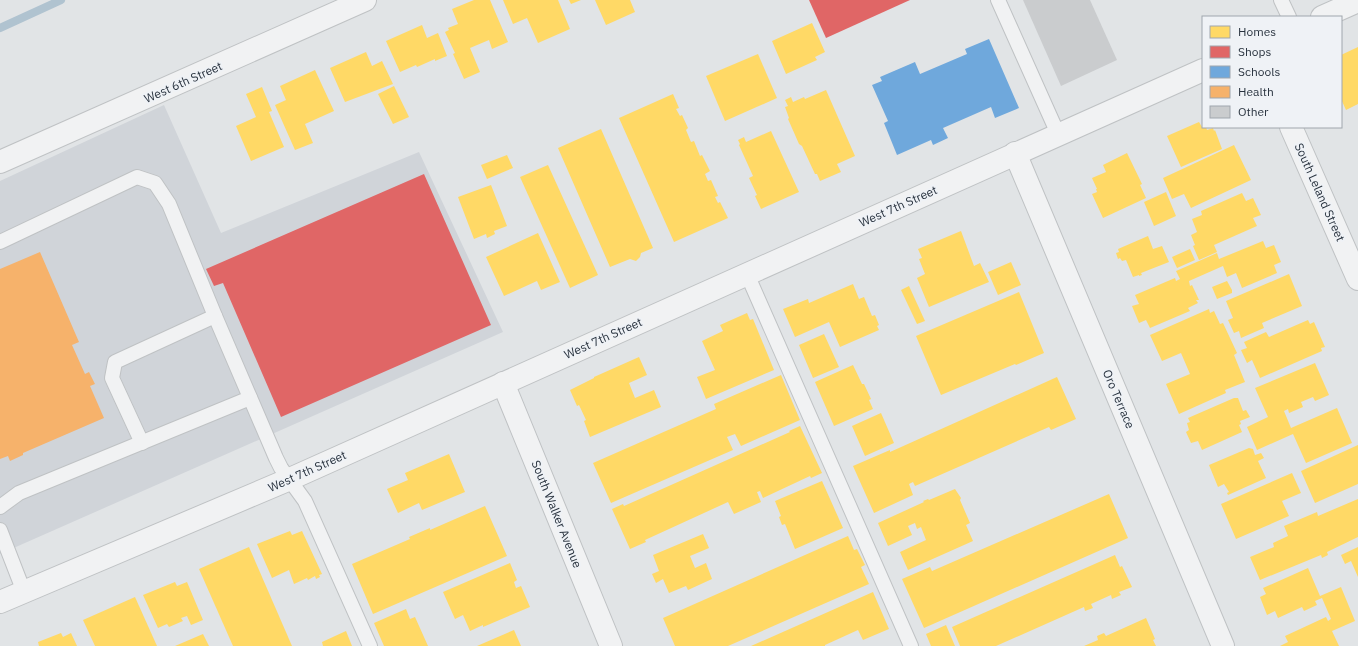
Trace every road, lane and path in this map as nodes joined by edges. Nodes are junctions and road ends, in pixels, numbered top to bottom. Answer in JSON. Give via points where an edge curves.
{"nodes":[{"id":1,"x":365,"y":0,"type":"edge"},
{"id":2,"x":998,"y":0,"type":"edge"},
{"id":3,"x":1281,"y":0,"type":"edge"},
{"id":4,"x":1358,"y":1,"type":"edge"},
{"id":5,"x":1289,"y":16,"type":"edge"},
{"id":6,"x":1324,"y":16,"type":"edge"},
{"id":7,"x":1202,"y":70,"type":"edge"},
{"id":8,"x":1291,"y":128,"type":"edge"},
{"id":9,"x":1058,"y":134,"type":"junction"},
{"id":10,"x":1015,"y":153,"type":"junction"},
{"id":11,"x":0,"y":162,"type":"edge"},
{"id":12,"x":0,"y":242,"type":"edge"},
{"id":13,"x":746,"y":274,"type":"junction"},
{"id":14,"x":1358,"y":279,"type":"edge"},
{"id":15,"x":215,"y":316,"type":"junction"},
{"id":16,"x":503,"y":383,"type":"junction"},
{"id":17,"x":250,"y":398,"type":"junction"},
{"id":18,"x":142,"y":443,"type":"junction"},
{"id":19,"x":290,"y":479,"type":"junction"},
{"id":20,"x":0,"y":506,"type":"edge"},
{"id":21,"x":0,"y":530,"type":"edge"},
{"id":22,"x":24,"y":592,"type":"junction"},
{"id":23,"x":0,"y":602,"type":"edge"},
{"id":24,"x":370,"y":646,"type":"edge"},
{"id":25,"x":611,"y":646,"type":"edge"},
{"id":26,"x":911,"y":646,"type":"edge"},
{"id":27,"x":1223,"y":646,"type":"edge"}],
"edges":[{"from":1,"to":11,"type":"street","name":"West 6th Street"},
{"from":2,"to":9,"type":"lane"},
{"from":3,"to":5,"type":"lane"},
{"from":4,"to":6,"type":"street"},
{"from":7,"to":9,"type":"street","name":"West 7th Street"},
{"from":8,"to":14,"type":"street","name":"South Leland Street"},
{"from":9,"to":10,"type":"street","name":"West 7th Street"},
{"from":10,"to":13,"type":"street","name":"West 7th Street"},
{"from":10,"to":27,"type":"street","name":"Oro Terrace"},
{"from":12,"to":15,"type":"lane","via":[[137,177],[155,183],[170,204]]},
{"from":13,"to":16,"type":"street","name":"West 7th Street"},
{"from":13,"to":26,"type":"lane"},
{"from":15,"to":17,"type":"lane"},
{"from":15,"to":18,"type":"lane","via":[[115,362],[112,378]]},
{"from":16,"to":19,"type":"street","name":"West 7th Street"},
{"from":16,"to":25,"type":"street","name":"South Walker Avenue"},
{"from":17,"to":18,"type":"lane"},
{"from":17,"to":19,"type":"lane","via":[[276,458]]},
{"from":18,"to":20,"type":"lane","via":[[19,494]]},
{"from":19,"to":22,"type":"street","name":"West 7th Street"},
{"from":19,"to":24,"type":"lane","via":[[305,501]]},
{"from":21,"to":22,"type":"lane"},
{"from":22,"to":23,"type":"street","name":"West 7th Street"}]}
